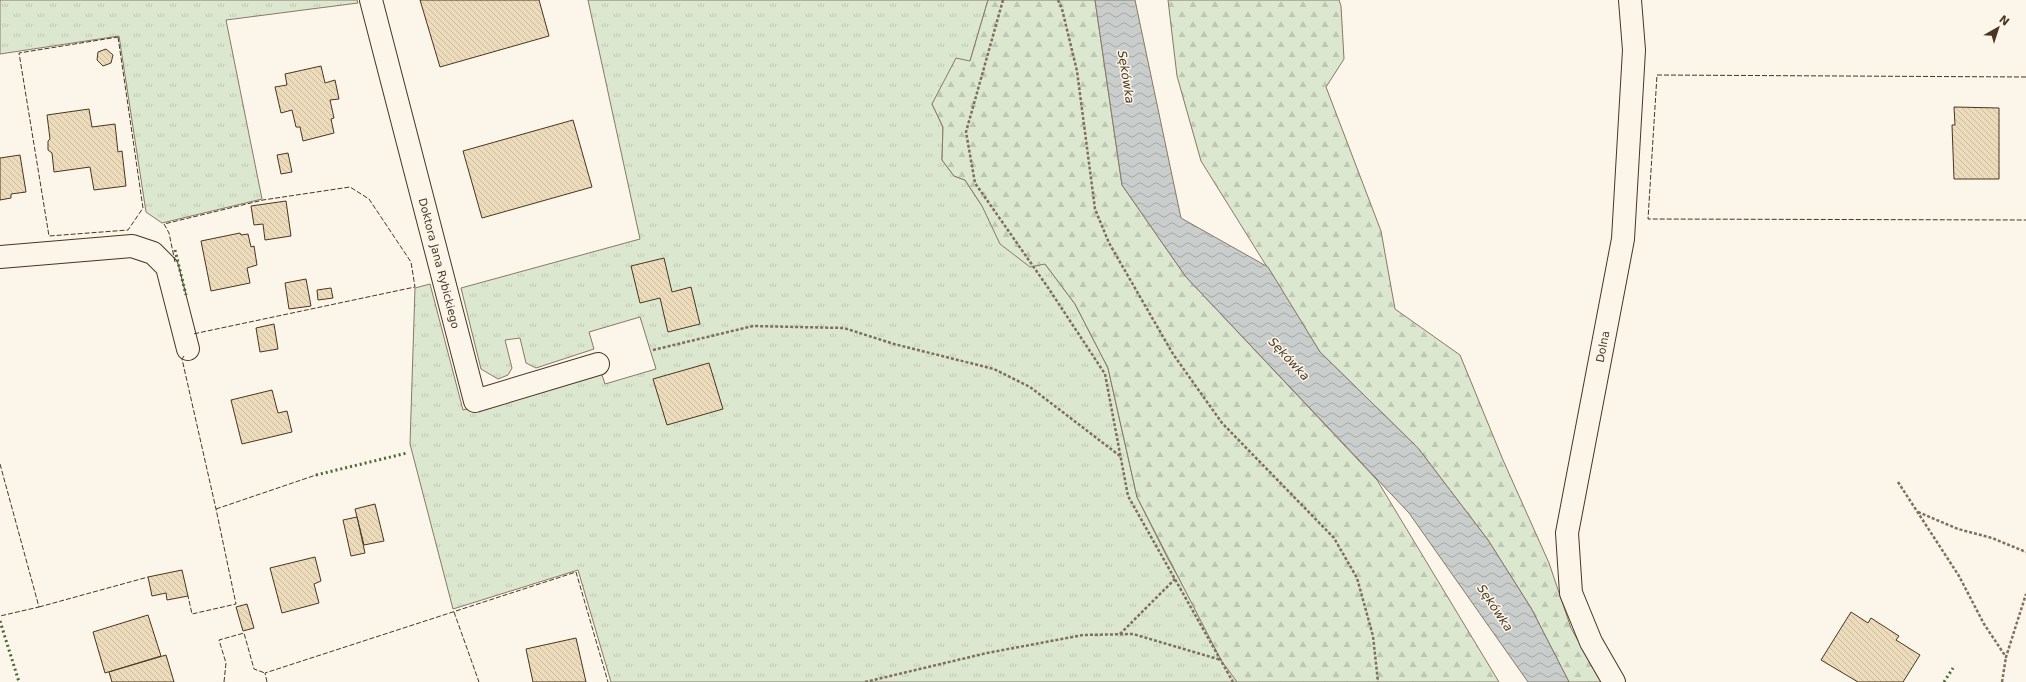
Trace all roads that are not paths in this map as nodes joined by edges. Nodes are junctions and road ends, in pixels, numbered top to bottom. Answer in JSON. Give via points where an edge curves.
{"nodes":[{"id":1,"x":371,"y":0,"type":"edge"},
{"id":2,"x":1630,"y":0,"type":"edge"},
{"id":3,"x":0,"y":257,"type":"edge"},
{"id":4,"x":188,"y":349,"type":"dead end"},
{"id":5,"x":598,"y":364,"type":"dead end"},
{"id":6,"x":1614,"y":682,"type":"edge"}],
"edges":[{"from":1,"to":5,"type":"street","name":"Doktora Jana Rybickiego","via":[[475,401]]},
{"from":2,"to":6,"type":"street","name":"Dolna","via":[[1634,50],[1623,239],[1567,533],[1572,593],[1591,642]]},
{"from":3,"to":4,"type":"street","via":[[132,246],[153,253],[167,267]]}]}
